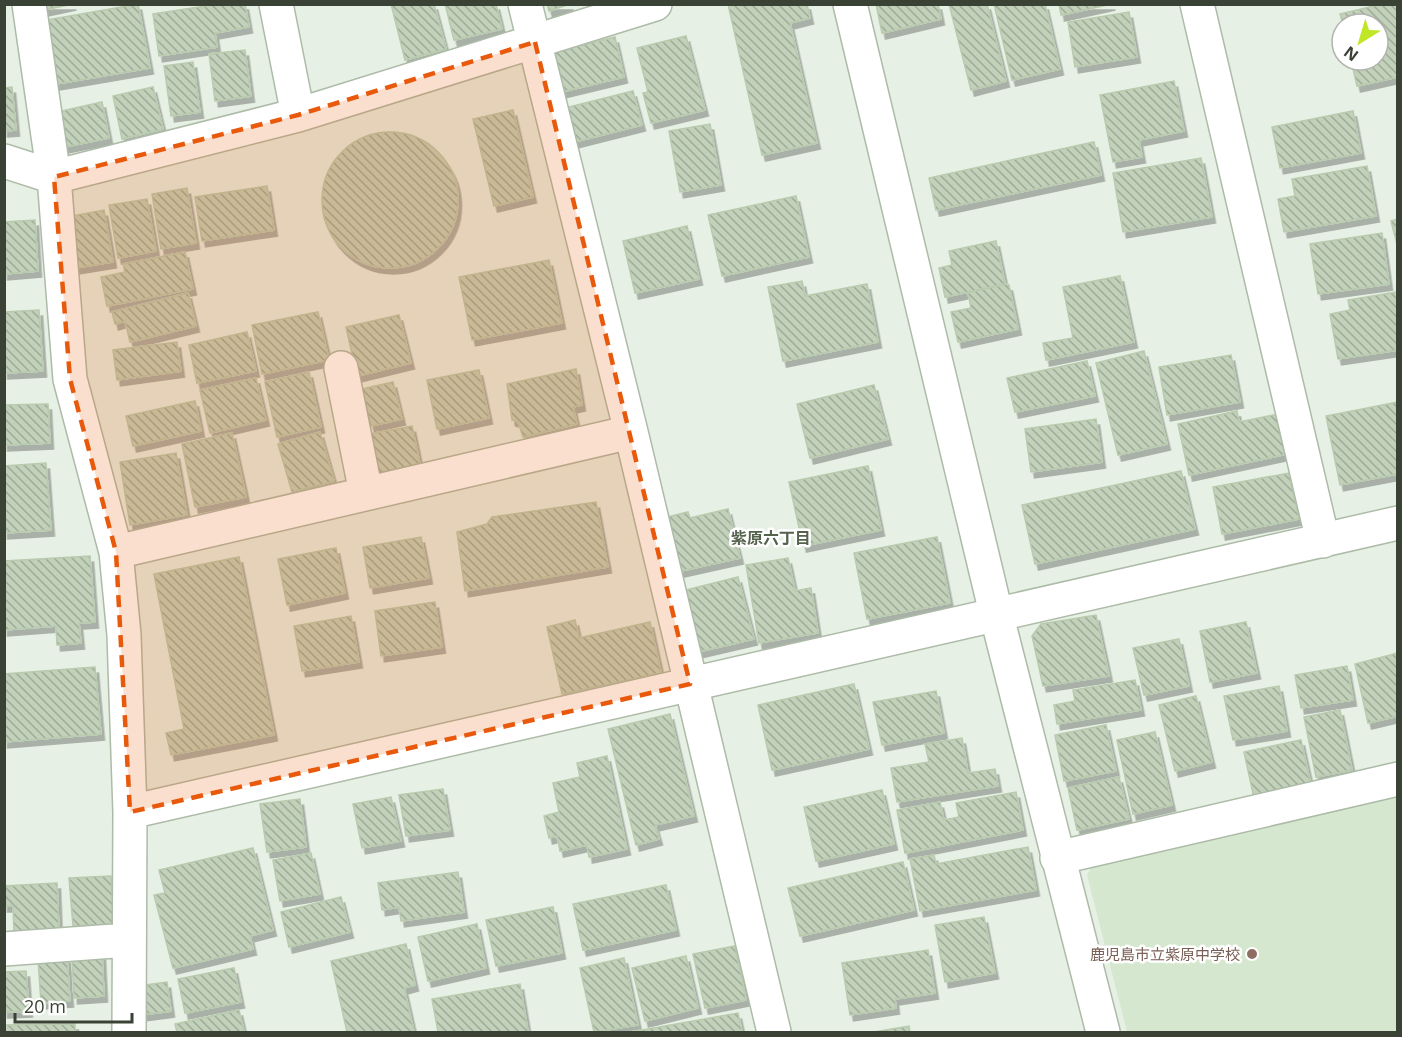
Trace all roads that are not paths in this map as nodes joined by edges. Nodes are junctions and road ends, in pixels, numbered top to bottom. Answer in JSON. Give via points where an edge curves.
{"nodes":[{"id":1,"x":28,"y":4,"type":"edge"},
{"id":2,"x":276,"y":4,"type":"edge"},
{"id":3,"x":525,"y":4,"type":"edge"},
{"id":4,"x":655,"y":4,"type":"edge"},
{"id":5,"x":850,"y":4,"type":"edge"},
{"id":6,"x":1197,"y":4,"type":"edge"},
{"id":7,"x":535,"y":42,"type":"junction"},
{"id":8,"x":298,"y":115,"type":"junction"},
{"id":9,"x":4,"y":161,"type":"edge"},
{"id":10,"x":54,"y":177,"type":"junction"},
{"id":11,"x":341,"y":368,"type":"dead end"},
{"id":12,"x":631,"y":432,"type":"junction"},
{"id":13,"x":366,"y":494,"type":"junction"},
{"id":14,"x":1398,"y":523,"type":"edge"},
{"id":15,"x":1323,"y":541,"type":"junction"},
{"id":16,"x":116,"y":552,"type":"junction"},
{"id":17,"x":996,"y":613,"type":"junction"},
{"id":18,"x":690,"y":684,"type":"junction"},
{"id":19,"x":1398,"y":779,"type":"edge"},
{"id":20,"x":130,"y":812,"type":"junction"},
{"id":21,"x":1057,"y":858,"type":"junction"},
{"id":22,"x":128,"y":940,"type":"junction"},
{"id":23,"x":4,"y":949,"type":"edge"},
{"id":24,"x":129,"y":1032,"type":"edge"},
{"id":25,"x":774,"y":1032,"type":"edge"},
{"id":26,"x":1103,"y":1032,"type":"edge"}],
"edges":[{"from":1,"to":10,"type":"street"},
{"from":2,"to":8,"type":"street"},
{"from":3,"to":7,"type":"street"},
{"from":4,"to":7,"type":"street"},
{"from":5,"to":17,"type":"street"},
{"from":6,"to":15,"type":"street"},
{"from":7,"to":8,"type":"street"},
{"from":7,"to":12,"type":"street"},
{"from":8,"to":10,"type":"street"},
{"from":9,"to":10,"type":"street"},
{"from":10,"to":16,"type":"street","via":[[70,380]]},
{"from":11,"to":13,"type":"street"},
{"from":12,"to":13,"type":"street"},
{"from":12,"to":18,"type":"street"},
{"from":13,"to":16,"type":"street"},
{"from":14,"to":15,"type":"street"},
{"from":15,"to":17,"type":"street"},
{"from":16,"to":20,"type":"street","via":[[124,635]]},
{"from":17,"to":18,"type":"street"},
{"from":17,"to":21,"type":"street"},
{"from":18,"to":20,"type":"street"},
{"from":18,"to":25,"type":"street"},
{"from":19,"to":21,"type":"street"},
{"from":20,"to":22,"type":"street"},
{"from":21,"to":26,"type":"street"},
{"from":22,"to":23,"type":"street"},
{"from":22,"to":24,"type":"street"}]}
